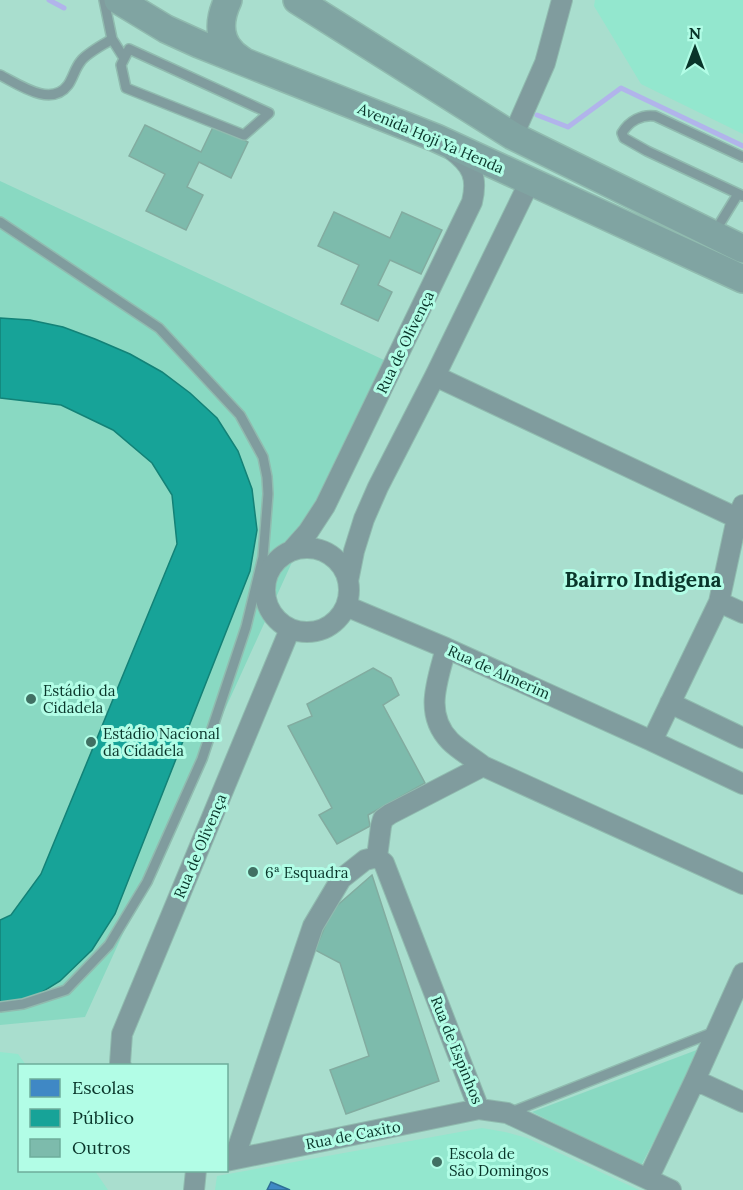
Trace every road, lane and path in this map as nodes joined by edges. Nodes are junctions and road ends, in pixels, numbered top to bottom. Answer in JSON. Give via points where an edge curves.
{"nodes":[{"id":1,"x":104,"y":0,"type":"edge"},
{"id":2,"x":118,"y":0,"type":"edge"},
{"id":3,"x":228,"y":0,"type":"edge"},
{"id":4,"x":297,"y":0,"type":"edge"},
{"id":5,"x":562,"y":0,"type":"edge"},
{"id":6,"x":112,"y":39,"type":"junction"},
{"id":7,"x":124,"y":58,"type":"junction"},
{"id":8,"x":246,"y":63,"type":"junction"},
{"id":9,"x":0,"y":75,"type":"edge"},
{"id":10,"x":513,"y":136,"type":"junction"},
{"id":11,"x":436,"y":138,"type":"junction"},
{"id":12,"x":743,"y":157,"type":"edge"},
{"id":13,"x":531,"y":181,"type":"junction"},
{"id":14,"x":740,"y":195,"type":"edge"},
{"id":15,"x":0,"y":222,"type":"edge"},
{"id":16,"x":714,"y":234,"type":"junction"},
{"id":17,"x":743,"y":249,"type":"edge"},
{"id":18,"x":743,"y":279,"type":"edge"},
{"id":19,"x":435,"y":376,"type":"junction"},
{"id":20,"x":740,"y":511,"type":"edge"},
{"id":21,"x":292,"y":550,"type":"junction"},
{"id":22,"x":348,"y":581,"type":"junction"},
{"id":23,"x":719,"y":602,"type":"junction"},
{"id":24,"x":346,"y":606,"type":"junction"},
{"id":25,"x":743,"y":613,"type":"edge"},
{"id":26,"x":290,"y":629,"type":"junction"},
{"id":27,"x":446,"y":648,"type":"junction"},
{"id":28,"x":670,"y":703,"type":"junction"},
{"id":29,"x":743,"y":738,"type":"edge"},
{"id":30,"x":652,"y":741,"type":"junction"},
{"id":31,"x":483,"y":766,"type":"junction"},
{"id":32,"x":743,"y":784,"type":"edge"},
{"id":33,"x":377,"y":857,"type":"junction"},
{"id":34,"x":743,"y":884,"type":"edge"},
{"id":35,"x":742,"y":979,"type":"edge"},
{"id":36,"x":0,"y":1007,"type":"edge"},
{"id":37,"x":717,"y":1031,"type":"junction"},
{"id":38,"x":120,"y":1064,"type":"edge"},
{"id":39,"x":695,"y":1080,"type":"junction"},
{"id":40,"x":743,"y":1102,"type":"edge"},
{"id":41,"x":479,"y":1109,"type":"junction"},
{"id":42,"x":507,"y":1113,"type":"junction"},
{"id":43,"x":230,"y":1160,"type":"edge"},
{"id":44,"x":196,"y":1172,"type":"edge"},
{"id":45,"x":648,"y":1179,"type":"junction"},
{"id":46,"x":194,"y":1190,"type":"edge"},
{"id":47,"x":671,"y":1190,"type":"edge"}],
"edges":[{"from":1,"to":6,"type":"lane"},
{"from":2,"to":8,"type":"main road","name":"Avenida Hoji Ya Henda","via":[[166,29]]},
{"from":3,"to":8,"type":"main road","via":[[221,15],[222,36],[230,51]]},
{"from":4,"to":10,"type":"main road"},
{"from":5,"to":10,"type":"street","via":[[545,63]]},
{"from":6,"to":7,"type":"lane"},
{"from":6,"to":9,"type":"lane","via":[[82,60],[67,87],[58,93],[38,94]]},
{"from":7,"to":7,"type":"lane","via":[[121,65],[126,88],[244,135],[268,113],[129,49]]},
{"from":8,"to":11,"type":"main road","name":"Avenida Hoji Ya Henda"},
{"from":10,"to":16,"type":"main road"},
{"from":11,"to":13,"type":"main road","name":"Avenida Hoji Ya Henda"},
{"from":11,"to":21,"type":"street","name":"Rua de Olivença","via":[[469,166],[475,189],[472,202],[325,506]]},
{"from":12,"to":14,"type":"lane","via":[[647,114],[622,133],[647,151]]},
{"from":13,"to":18,"type":"main road","name":"Avenida Hoji Ya Henda"},
{"from":13,"to":19,"type":"street"},
{"from":14,"to":16,"type":"lane"},
{"from":15,"to":36,"type":"lane","via":[[159,328],[240,415],[263,458],[268,494],[263,557],[246,627],[202,759],[147,882],[109,945],[66,990]]},
{"from":16,"to":17,"type":"main road"},
{"from":19,"to":20,"type":"street"},
{"from":19,"to":22,"type":"street","via":[[364,519]]},
{"from":20,"to":23,"type":"street"},
{"from":21,"to":22,"type":"street","via":[[313,548],[328,554]]},
{"from":21,"to":26,"type":"street","via":[[273,565],[266,577],[265,596],[273,616]]},
{"from":22,"to":24,"type":"street"},
{"from":23,"to":25,"type":"street"},
{"from":23,"to":28,"type":"street"},
{"from":24,"to":26,"type":"street","via":[[330,625],[317,631]]},
{"from":24,"to":27,"type":"street","name":"Rua de Almerim"},
{"from":26,"to":38,"type":"street","name":"Rua de Olivença","via":[[122,1034]]},
{"from":27,"to":30,"type":"street","name":"Rua de Almerim"},
{"from":27,"to":31,"type":"street","via":[[434,697],[435,713],[450,741]]},
{"from":28,"to":29,"type":"street"},
{"from":28,"to":30,"type":"street"},
{"from":30,"to":32,"type":"street","name":"Rua de Almerim"},
{"from":31,"to":33,"type":"street","via":[[384,819]]},
{"from":31,"to":34,"type":"street"},
{"from":33,"to":41,"type":"street","name":"Rua de Espinhos","via":[[384,863]]},
{"from":33,"to":43,"type":"street","via":[[365,860],[341,879],[313,926]]},
{"from":35,"to":37,"type":"street"},
{"from":37,"to":39,"type":"street"},
{"from":37,"to":42,"type":"lane"},
{"from":39,"to":40,"type":"street"},
{"from":39,"to":45,"type":"street"},
{"from":41,"to":42,"type":"street","name":"Rua de Espinhos"},
{"from":41,"to":43,"type":"street","name":"Rua de Caxito"},
{"from":42,"to":45,"type":"street","name":"Rua de Espinhos"},
{"from":44,"to":46,"type":"street"},
{"from":45,"to":47,"type":"street","name":"Rua de Espinhos"}]}
